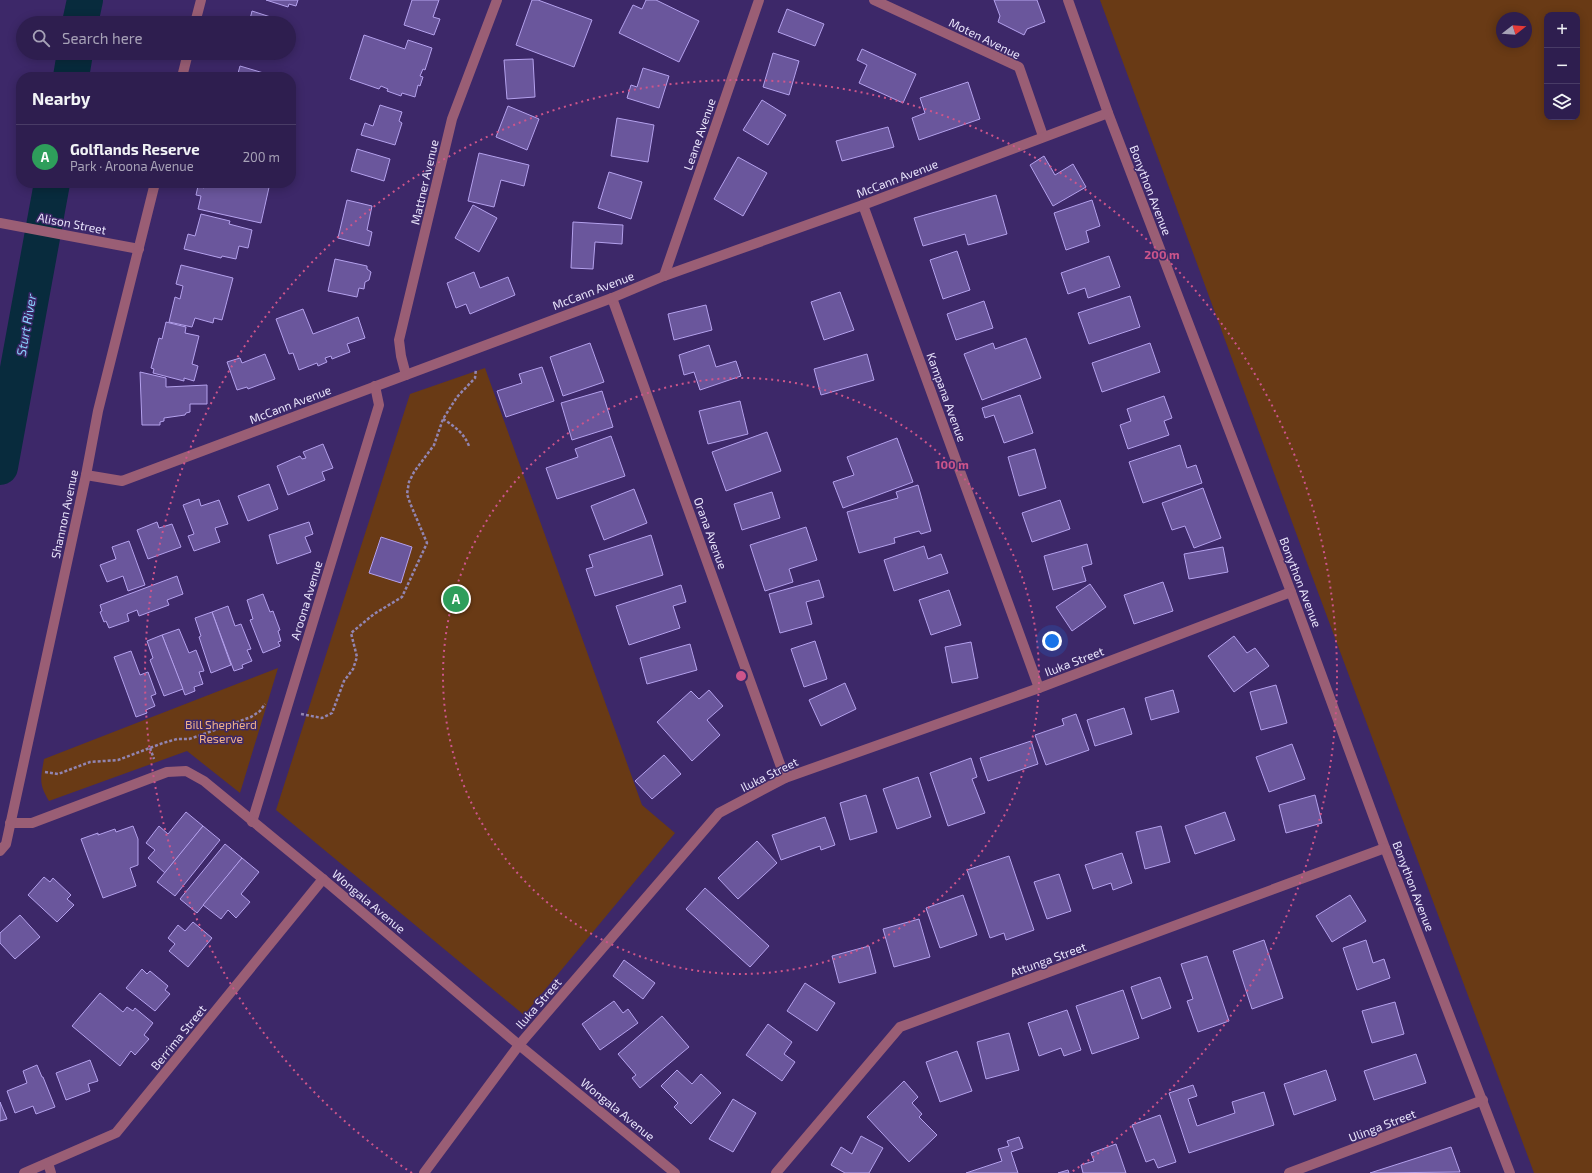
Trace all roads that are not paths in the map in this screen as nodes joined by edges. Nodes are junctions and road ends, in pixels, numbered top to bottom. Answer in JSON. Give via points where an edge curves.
{"nodes":[{"id":1,"x":201,"y":0,"type":"edge"},
{"id":2,"x":496,"y":0,"type":"edge"},
{"id":3,"x":759,"y":0,"type":"edge"},
{"id":4,"x":874,"y":0,"type":"edge"},
{"id":5,"x":1068,"y":0,"type":"edge"},
{"id":6,"x":197,"y":16,"type":"edge"},
{"id":7,"x":186,"y":60,"type":"edge"},
{"id":8,"x":183,"y":72,"type":"edge"},
{"id":9,"x":1108,"y":113,"type":"junction"},
{"id":10,"x":1043,"y":136,"type":"junction"},
{"id":11,"x":154,"y":188,"type":"edge"},
{"id":12,"x":863,"y":205,"type":"junction"},
{"id":13,"x":4,"y":224,"type":"edge"},
{"id":14,"x":139,"y":249,"type":"junction"},
{"id":15,"x":664,"y":276,"type":"junction"},
{"id":16,"x":612,"y":298,"type":"junction"},
{"id":17,"x":406,"y":375,"type":"junction"},
{"id":18,"x":375,"y":386,"type":"junction"},
{"id":19,"x":86,"y":475,"type":"junction"},
{"id":20,"x":1291,"y":592,"type":"junction"},
{"id":21,"x":1039,"y":688,"type":"junction"},
{"id":22,"x":785,"y":778,"type":"junction"},
{"id":23,"x":252,"y":822,"type":"junction"},
{"id":24,"x":10,"y":823,"type":"junction"},
{"id":25,"x":1385,"y":848,"type":"junction"},
{"id":26,"x":0,"y":851,"type":"edge"},
{"id":27,"x":323,"y":879,"type":"junction"},
{"id":28,"x":519,"y":1045,"type":"junction"},
{"id":29,"x":1483,"y":1100,"type":"junction"},
{"id":30,"x":48,"y":1163,"type":"junction"},
{"id":31,"x":24,"y":1173,"type":"edge"},
{"id":32,"x":51,"y":1173,"type":"edge"},
{"id":33,"x":424,"y":1173,"type":"edge"},
{"id":34,"x":675,"y":1173,"type":"edge"},
{"id":35,"x":776,"y":1173,"type":"edge"},
{"id":36,"x":1289,"y":1173,"type":"edge"},
{"id":37,"x":1510,"y":1173,"type":"edge"}],
"edges":[{"from":1,"to":6,"type":"street"},
{"from":2,"to":17,"type":"street","name":"Mattner Avenue","via":[[452,119],[399,340]]},
{"from":3,"to":15,"type":"street","name":"Leane Avenue"},
{"from":4,"to":10,"type":"street","name":"Moten Avenue","via":[[1019,67]]},
{"from":5,"to":9,"type":"street","name":"Bonython Avenue"},
{"from":7,"to":8,"type":"street"},
{"from":9,"to":10,"type":"street","name":"McCann Avenue"},
{"from":9,"to":20,"type":"street","name":"Bonython Avenue"},
{"from":10,"to":12,"type":"street","name":"McCann Avenue"},
{"from":11,"to":14,"type":"street","name":"Shannon Avenue"},
{"from":12,"to":15,"type":"street","name":"McCann Avenue"},
{"from":12,"to":21,"type":"street","name":"Kampana Avenue"},
{"from":13,"to":14,"type":"street","name":"Alison Street"},
{"from":14,"to":19,"type":"street","name":"Shannon Avenue","via":[[98,411]]},
{"from":15,"to":16,"type":"street","name":"McCann Avenue"},
{"from":16,"to":17,"type":"street","name":"McCann Avenue"},
{"from":16,"to":22,"type":"street","name":"Orana Avenue"},
{"from":17,"to":18,"type":"street","name":"McCann Avenue"},
{"from":18,"to":19,"type":"street","name":"McCann Avenue","via":[[122,481]]},
{"from":18,"to":23,"type":"street","name":"Aroona Avenue","via":[[379,405]]},
{"from":19,"to":24,"type":"street","name":"Shannon Avenue"},
{"from":20,"to":21,"type":"street","name":"Iluka Street"},
{"from":20,"to":25,"type":"street","name":"Bonython Avenue"},
{"from":21,"to":22,"type":"street","name":"Iluka Street"},
{"from":22,"to":28,"type":"street","name":"Iluka Street","via":[[719,814]]},
{"from":23,"to":24,"type":"street","name":"Wongala Avenue","via":[[204,781],[186,771],[167,772],[32,823]]},
{"from":23,"to":27,"type":"street","name":"Wongala Avenue"},
{"from":24,"to":26,"type":"street","name":"Shannon Avenue","via":[[6,844]]},
{"from":25,"to":29,"type":"street","name":"Bonython Avenue"},
{"from":25,"to":35,"type":"street","name":"Attunga Street","via":[[900,1027]]},
{"from":27,"to":28,"type":"street","name":"Wongala Avenue"},
{"from":27,"to":30,"type":"street","name":"Berrima Street","via":[[116,1132]]},
{"from":28,"to":33,"type":"street","name":"Iluka Street"},
{"from":28,"to":34,"type":"street","name":"Wongala Avenue"},
{"from":29,"to":36,"type":"street","name":"Ulinga Street"},
{"from":29,"to":37,"type":"street","name":"Bonython Avenue"},
{"from":30,"to":31,"type":"street","name":"Berrima Street"},
{"from":30,"to":32,"type":"street"}]}
